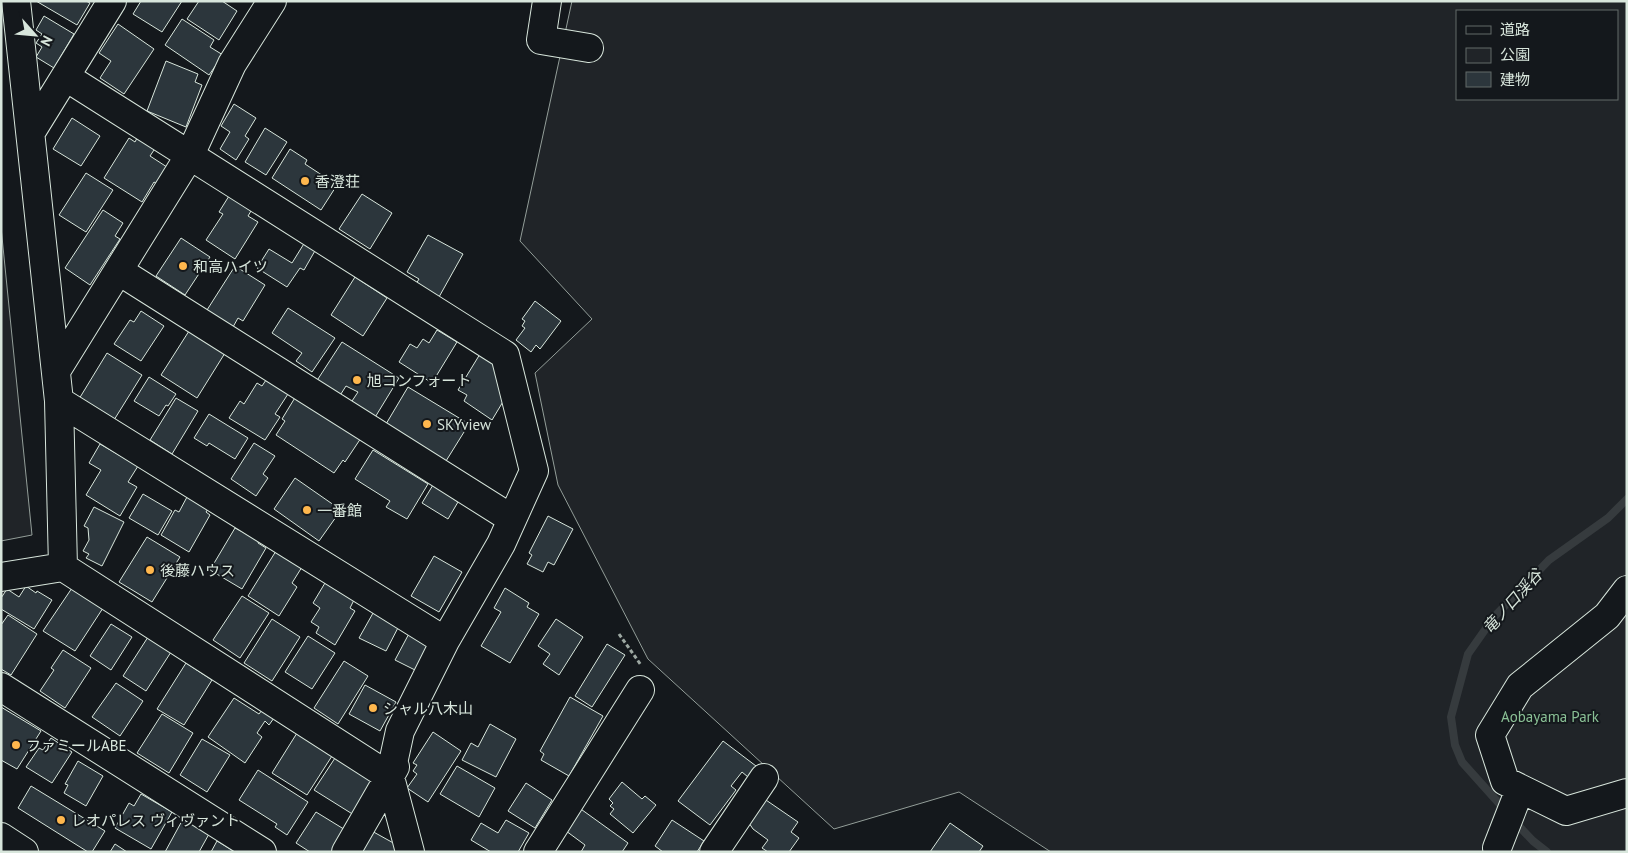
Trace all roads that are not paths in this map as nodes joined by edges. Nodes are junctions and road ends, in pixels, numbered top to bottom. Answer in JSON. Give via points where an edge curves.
{"nodes":[{"id":1,"x":16,"y":1,"type":"edge"},
{"id":2,"x":112,"y":1,"type":"edge"},
{"id":3,"x":272,"y":1,"type":"edge"},
{"id":4,"x":547,"y":1,"type":"edge"},
{"id":5,"x":589,"y":48,"type":"dead end"},
{"id":6,"x":66,"y":77,"type":"junction"},
{"id":7,"x":31,"y":132,"type":"junction"},
{"id":8,"x":190,"y":155,"type":"junction"},
{"id":9,"x":119,"y":270,"type":"junction"},
{"id":10,"x":56,"y":371,"type":"junction"},
{"id":11,"x":59,"y":402,"type":"junction"},
{"id":12,"x":512,"y":519,"type":"junction"},
{"id":13,"x":501,"y":544,"type":"junction"},
{"id":14,"x":63,"y":566,"type":"junction"},
{"id":15,"x":1,"y":577,"type":"edge"},
{"id":16,"x":1627,"y":590,"type":"edge"},
{"id":17,"x":445,"y":640,"type":"junction"},
{"id":18,"x":1,"y":687,"type":"edge"},
{"id":19,"x":640,"y":690,"type":"road end"},
{"id":20,"x":390,"y":777,"type":"junction"},
{"id":21,"x":764,"y":778,"type":"dead end"},
{"id":22,"x":1519,"y":790,"type":"junction"},
{"id":23,"x":1627,"y":793,"type":"edge"},
{"id":24,"x":1,"y":837,"type":"edge"},
{"id":25,"x":1497,"y":848,"type":"dead end"},
{"id":26,"x":24,"y":852,"type":"edge"},
{"id":27,"x":262,"y":852,"type":"edge"},
{"id":28,"x":346,"y":852,"type":"edge"},
{"id":29,"x":410,"y":852,"type":"edge"},
{"id":30,"x":538,"y":852,"type":"edge"},
{"id":31,"x":714,"y":852,"type":"edge"}],
"edges":[{"from":1,"to":7,"type":"street"},
{"from":2,"to":6,"type":"street"},
{"from":3,"to":8,"type":"street","via":[[232,64]]},
{"from":4,"to":5,"type":"street","via":[[541,40]]},
{"from":6,"to":7,"type":"street"},
{"from":6,"to":8,"type":"street"},
{"from":7,"to":10,"type":"street"},
{"from":8,"to":9,"type":"street"},
{"from":8,"to":12,"type":"street","via":[[505,355],[534,470]]},
{"from":9,"to":10,"type":"street"},
{"from":9,"to":12,"type":"street"},
{"from":10,"to":11,"type":"street"},
{"from":11,"to":14,"type":"street"},
{"from":11,"to":17,"type":"street"},
{"from":12,"to":13,"type":"street"},
{"from":13,"to":17,"type":"street"},
{"from":13,"to":20,"type":"street","via":[[507,565]]},
{"from":14,"to":15,"type":"street"},
{"from":14,"to":20,"type":"street"},
{"from":16,"to":22,"type":"street","via":[[1607,616],[1520,686],[1490,735],[1505,781]]},
{"from":17,"to":20,"type":"street","via":[[400,731]]},
{"from":18,"to":27,"type":"street"},
{"from":19,"to":30,"type":"street"},
{"from":20,"to":28,"type":"street"},
{"from":20,"to":29,"type":"street"},
{"from":21,"to":31,"type":"street"},
{"from":22,"to":23,"type":"street","via":[[1566,811]]},
{"from":22,"to":25,"type":"street"},
{"from":24,"to":26,"type":"street"}]}
